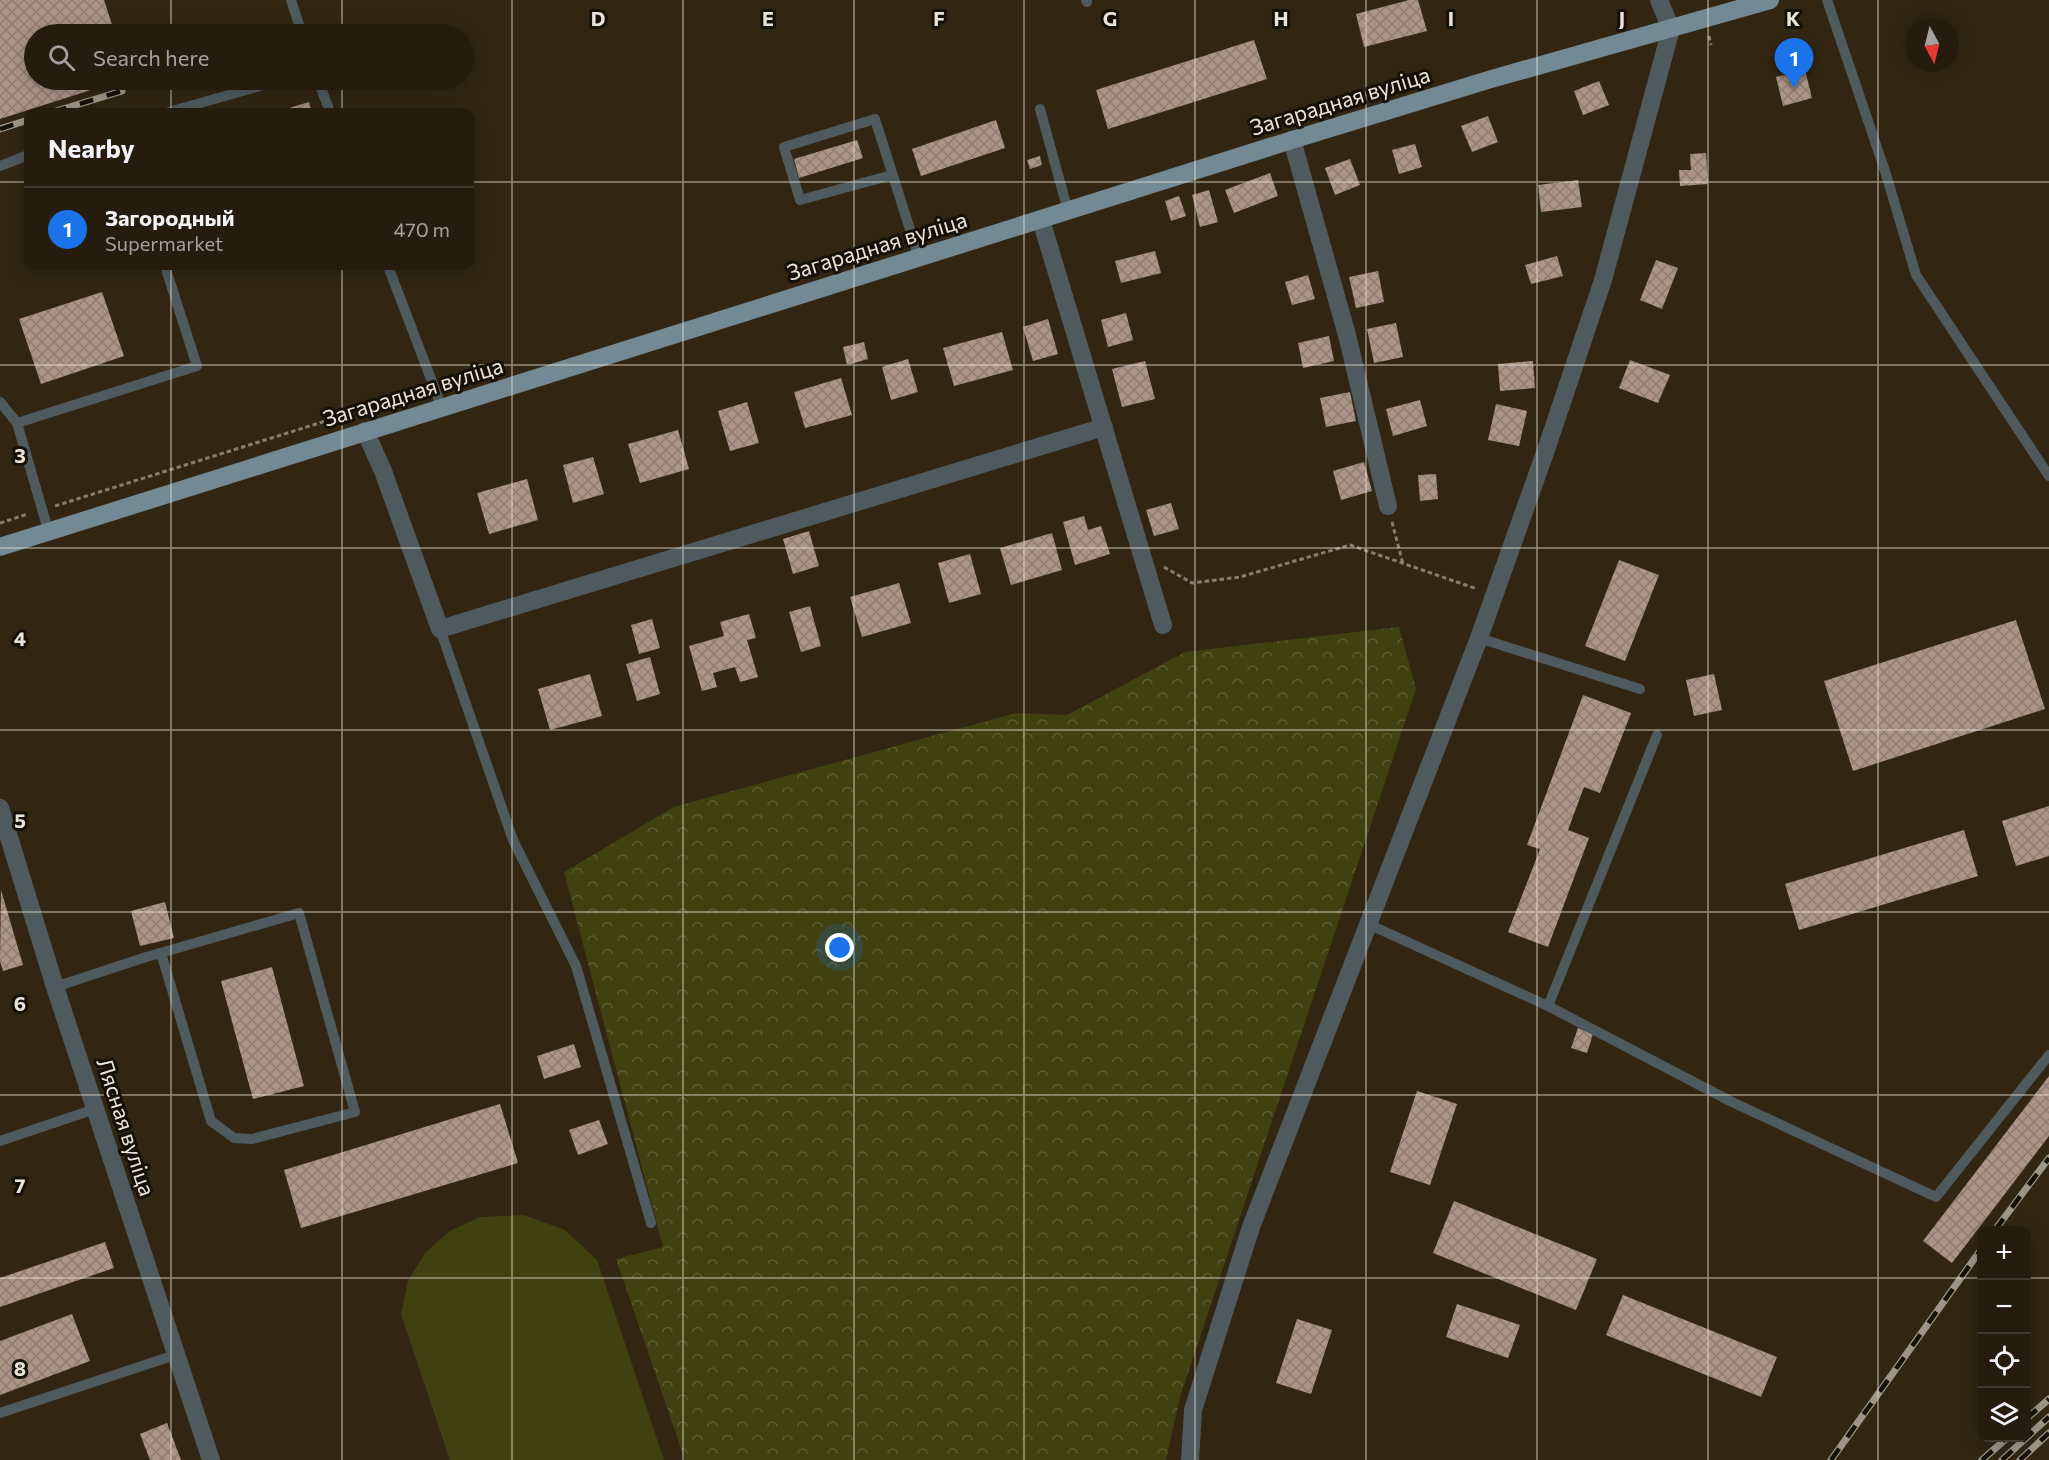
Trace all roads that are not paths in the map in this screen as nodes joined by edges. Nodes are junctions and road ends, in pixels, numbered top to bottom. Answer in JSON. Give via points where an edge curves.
{"nodes":[{"id":1,"x":291,"y":0,"type":"edge"},
{"id":2,"x":1659,"y":0,"type":"edge"},
{"id":3,"x":1770,"y":0,"type":"edge"},
{"id":4,"x":1827,"y":0,"type":"edge"},
{"id":5,"x":299,"y":24,"type":"edge"},
{"id":6,"x":1671,"y":29,"type":"junction"},
{"id":7,"x":246,"y":90,"type":"edge"},
{"id":8,"x":322,"y":90,"type":"edge"},
{"id":9,"x":183,"y":108,"type":"edge"},
{"id":10,"x":328,"y":108,"type":"edge"},
{"id":11,"x":1040,"y":109,"type":"dead end"},
{"id":12,"x":1292,"y":140,"type":"junction"},
{"id":13,"x":24,"y":156,"type":"edge"},
{"id":14,"x":0,"y":166,"type":"edge"},
{"id":15,"x":892,"y":175,"type":"junction"},
{"id":16,"x":1068,"y":211,"type":"junction"},
{"id":17,"x":1041,"y":220,"type":"junction"},
{"id":18,"x":919,"y":258,"type":"junction"},
{"id":19,"x":166,"y":270,"type":"edge"},
{"id":20,"x":390,"y":270,"type":"edge"},
{"id":21,"x":0,"y":402,"type":"edge"},
{"id":22,"x":442,"y":408,"type":"junction"},
{"id":23,"x":17,"y":423,"type":"junction"},
{"id":24,"x":1104,"y":427,"type":"junction"},
{"id":25,"x":366,"y":431,"type":"junction"},
{"id":26,"x":2049,"y":476,"type":"edge"},
{"id":27,"x":1388,"y":506,"type":"road end"},
{"id":28,"x":49,"y":532,"type":"junction"},
{"id":29,"x":0,"y":547,"type":"edge"},
{"id":30,"x":1163,"y":625,"type":"dead end"},
{"id":31,"x":440,"y":629,"type":"junction"},
{"id":32,"x":1479,"y":638,"type":"junction"},
{"id":33,"x":1640,"y":688,"type":"dead end"},
{"id":34,"x":1657,"y":735,"type":"dead end"},
{"id":35,"x":0,"y":808,"type":"edge"},
{"id":36,"x":1368,"y":924,"type":"junction"},
{"id":37,"x":161,"y":953,"type":"junction"},
{"id":38,"x":55,"y":987,"type":"junction"},
{"id":39,"x":1548,"y":1006,"type":"junction"},
{"id":40,"x":2049,"y":1055,"type":"edge"},
{"id":41,"x":95,"y":1108,"type":"junction"},
{"id":42,"x":0,"y":1141,"type":"edge"},
{"id":43,"x":651,"y":1223,"type":"dead end"},
{"id":44,"x":175,"y":1355,"type":"junction"},
{"id":45,"x":0,"y":1413,"type":"edge"},
{"id":46,"x":211,"y":1460,"type":"edge"},
{"id":47,"x":1190,"y":1460,"type":"edge"}],
"edges":[{"from":1,"to":5,"type":"lane"},
{"from":2,"to":6,"type":"street"},
{"from":3,"to":6,"type":"main road","name":"Загарадная вуліца"},
{"from":4,"to":26,"type":"lane","via":[[1916,275]]},
{"from":6,"to":12,"type":"main road","name":"Загарадная вуліца"},
{"from":6,"to":32,"type":"street","via":[[1604,280]]},
{"from":7,"to":9,"type":"lane"},
{"from":8,"to":10,"type":"lane"},
{"from":11,"to":16,"type":"lane"},
{"from":12,"to":16,"type":"main road","name":"Загарадная вуліца"},
{"from":12,"to":27,"type":"street","via":[[1347,335]]},
{"from":13,"to":14,"type":"lane"},
{"from":15,"to":15,"type":"lane","via":[[875,118],[784,147],[800,200]]},
{"from":15,"to":18,"type":"lane"},
{"from":16,"to":17,"type":"main road","name":"Загарадная вуліца"},
{"from":17,"to":18,"type":"main road","name":"Загарадная вуліца"},
{"from":17,"to":24,"type":"street"},
{"from":18,"to":22,"type":"main road","name":"Загарадная вуліца"},
{"from":19,"to":23,"type":"lane","via":[[197,366]]},
{"from":20,"to":22,"type":"lane"},
{"from":21,"to":23,"type":"lane"},
{"from":22,"to":25,"type":"main road","name":"Загарадная вуліца"},
{"from":23,"to":28,"type":"lane"},
{"from":24,"to":30,"type":"street"},
{"from":24,"to":31,"type":"street"},
{"from":25,"to":28,"type":"main road","name":"Загарадная вуліца"},
{"from":25,"to":31,"type":"street"},
{"from":28,"to":29,"type":"main road","name":"Загарадная вуліца"},
{"from":31,"to":43,"type":"lane","via":[[513,840],[576,966]]},
{"from":32,"to":33,"type":"lane"},
{"from":32,"to":36,"type":"street"},
{"from":34,"to":39,"type":"lane"},
{"from":35,"to":38,"type":"street","name":"Лясная вуліца"},
{"from":36,"to":39,"type":"lane"},
{"from":36,"to":47,"type":"street","via":[[1251,1227],[1193,1410]]},
{"from":37,"to":37,"type":"lane","via":[[211,1121],[234,1138],[252,1138],[355,1112],[300,913]]},
{"from":37,"to":38,"type":"lane"},
{"from":38,"to":41,"type":"street","name":"Лясная вуліца"},
{"from":39,"to":40,"type":"lane","via":[[1732,1102],[1936,1197]]},
{"from":41,"to":42,"type":"lane"},
{"from":41,"to":44,"type":"street","name":"Лясная вуліца"},
{"from":44,"to":45,"type":"lane"},
{"from":44,"to":46,"type":"street","name":"Лясная вуліца"}]}
